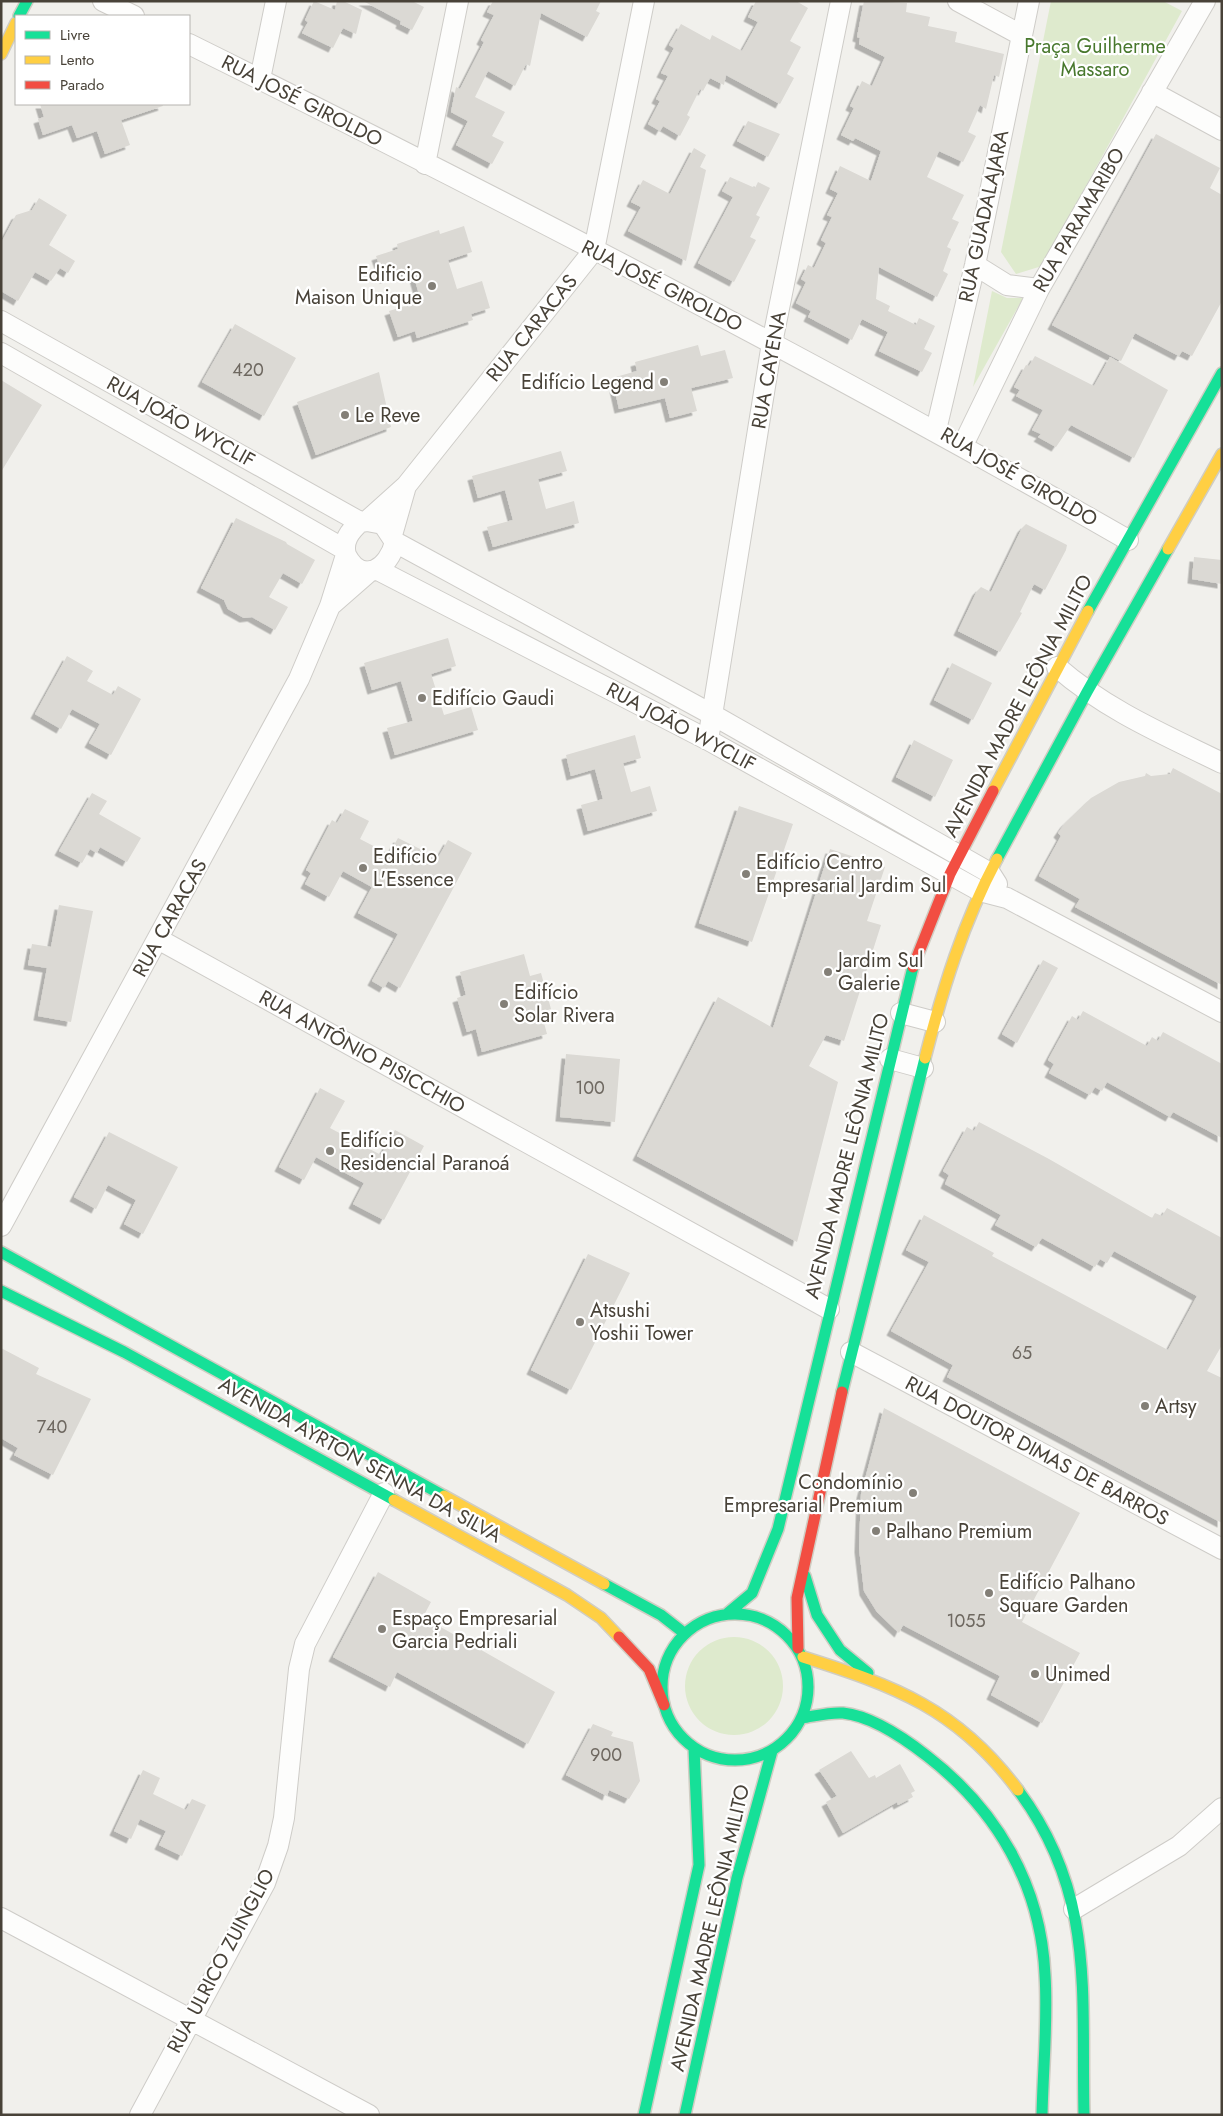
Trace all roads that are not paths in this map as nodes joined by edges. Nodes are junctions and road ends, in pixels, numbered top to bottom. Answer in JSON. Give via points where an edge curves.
{"nodes":[{"id":1,"x":27,"y":1,"type":"edge"},
{"id":2,"x":103,"y":1,"type":"edge"},
{"id":3,"x":276,"y":1,"type":"edge"},
{"id":4,"x":458,"y":1,"type":"edge"},
{"id":5,"x":644,"y":1,"type":"edge"},
{"id":6,"x":842,"y":1,"type":"edge"},
{"id":7,"x":958,"y":1,"type":"edge"},
{"id":8,"x":1029,"y":1,"type":"edge"},
{"id":9,"x":1205,"y":1,"type":"edge"},
{"id":10,"x":20,"y":15,"type":"edge"},
{"id":11,"x":132,"y":15,"type":"edge"},
{"id":12,"x":15,"y":25,"type":"edge"},
{"id":13,"x":1022,"y":35,"type":"junction"},
{"id":14,"x":190,"y":44,"type":"edge"},
{"id":15,"x":1,"y":54,"type":"edge"},
{"id":16,"x":260,"y":79,"type":"junction"},
{"id":17,"x":1152,"y":92,"type":"junction"},
{"id":18,"x":1222,"y":130,"type":"edge"},
{"id":19,"x":425,"y":164,"type":"junction"},
{"id":20,"x":594,"y":250,"type":"junction"},
{"id":21,"x":975,"y":265,"type":"junction"},
{"id":22,"x":1039,"y":288,"type":"junction"},
{"id":23,"x":1,"y":321,"type":"edge"},
{"id":24,"x":772,"y":343,"type":"junction"},
{"id":25,"x":1,"y":352,"type":"edge"},
{"id":26,"x":1222,"y":373,"type":"edge"},
{"id":27,"x":936,"y":430,"type":"junction"},
{"id":28,"x":963,"y":445,"type":"junction"},
{"id":29,"x":1222,"y":454,"type":"edge"},
{"id":30,"x":406,"y":486,"type":"junction"},
{"id":31,"x":363,"y":522,"type":"junction"},
{"id":32,"x":394,"y":539,"type":"junction"},
{"id":33,"x":1128,"y":540,"type":"junction"},
{"id":34,"x":345,"y":552,"type":"junction"},
{"id":35,"x":374,"y":570,"type":"junction"},
{"id":36,"x":330,"y":606,"type":"junction"},
{"id":37,"x":1057,"y":667,"type":"junction"},
{"id":38,"x":1086,"y":692,"type":"junction"},
{"id":39,"x":713,"y":715,"type":"junction"},
{"id":40,"x":708,"y":740,"type":"junction"},
{"id":41,"x":1222,"y":763,"type":"edge"},
{"id":42,"x":960,"y":856,"type":"junction"},
{"id":43,"x":990,"y":873,"type":"junction"},
{"id":44,"x":950,"y":874,"type":"junction"},
{"id":45,"x":980,"y":891,"type":"junction"},
{"id":46,"x":1007,"y":898,"type":"junction"},
{"id":47,"x":158,"y":939,"type":"junction"},
{"id":48,"x":1222,"y":1012,"type":"edge"},
{"id":49,"x":901,"y":1013,"type":"junction"},
{"id":50,"x":935,"y":1022,"type":"junction"},
{"id":51,"x":890,"y":1059,"type":"junction"},
{"id":52,"x":923,"y":1068,"type":"junction"},
{"id":53,"x":1,"y":1226,"type":"edge"},
{"id":54,"x":1,"y":1252,"type":"edge"},
{"id":55,"x":1,"y":1291,"type":"edge"},
{"id":56,"x":829,"y":1309,"type":"junction"},
{"id":57,"x":851,"y":1352,"type":"junction"},
{"id":58,"x":384,"y":1493,"type":"junction"},
{"id":59,"x":1222,"y":1549,"type":"edge"},
{"id":60,"x":804,"y":1570,"type":"junction"},
{"id":61,"x":728,"y":1613,"type":"junction"},
{"id":62,"x":684,"y":1633,"type":"junction"},
{"id":63,"x":800,"y":1652,"type":"junction"},
{"id":64,"x":879,"y":1682,"type":"junction"},
{"id":65,"x":664,"y":1705,"type":"junction"},
{"id":66,"x":802,"y":1718,"type":"junction"},
{"id":67,"x":694,"y":1748,"type":"junction"},
{"id":68,"x":772,"y":1751,"type":"junction"},
{"id":69,"x":1222,"y":1808,"type":"edge"},
{"id":70,"x":1074,"y":1909,"type":"junction"},
{"id":71,"x":1,"y":1918,"type":"edge"},
{"id":72,"x":191,"y":2020,"type":"junction"},
{"id":73,"x":140,"y":2115,"type":"edge"},
{"id":74,"x":369,"y":2115,"type":"edge"},
{"id":75,"x":644,"y":2115,"type":"edge"},
{"id":76,"x":685,"y":2115,"type":"edge"},
{"id":77,"x":1042,"y":2115,"type":"edge"},
{"id":78,"x":1084,"y":2115,"type":"edge"}],
"edges":[{"from":1,"to":10,"type":"main road"},
{"from":2,"to":11,"type":"street"},
{"from":3,"to":16,"type":"street"},
{"from":4,"to":19,"type":"street"},
{"from":5,"to":20,"type":"street","name":"RUA CARACAS"},
{"from":6,"to":24,"type":"street","name":"RUA CAYENA"},
{"from":7,"to":13,"type":"street"},
{"from":8,"to":13,"type":"street","name":"RUA GUADALAJARA"},
{"from":9,"to":17,"type":"street","name":"RUA PARAMARIBO"},
{"from":12,"to":15,"type":"main road"},
{"from":13,"to":21,"type":"street","name":"RUA GUADALAJARA"},
{"from":14,"to":16,"type":"street","name":"RUA JOSÉ GIROLDO"},
{"from":16,"to":19,"type":"street","name":"RUA JOSÉ GIROLDO"},
{"from":17,"to":18,"type":"street"},
{"from":17,"to":22,"type":"street","name":"RUA PARAMARIBO"},
{"from":19,"to":20,"type":"street","name":"RUA JOSÉ GIROLDO"},
{"from":20,"to":24,"type":"street","name":"RUA JOSÉ GIROLDO"},
{"from":20,"to":30,"type":"street","name":"RUA CARACAS"},
{"from":21,"to":22,"type":"street","via":[[1007,285]]},
{"from":21,"to":27,"type":"street","name":"RUA GUADALAJARA"},
{"from":22,"to":28,"type":"street","name":"RUA PARAMARIBO"},
{"from":23,"to":31,"type":"street","name":"RUA JOÃO WYCLIF"},
{"from":24,"to":27,"type":"street","name":"RUA JOSÉ GIROLDO"},
{"from":24,"to":39,"type":"street","name":"RUA CAYENA"},
{"from":25,"to":34,"type":"street","name":"RUA JOÃO WYCLIF"},
{"from":26,"to":33,"type":"main road","name":"AVENIDA MADRE LEÔNIA MILITO"},
{"from":27,"to":28,"type":"street","name":"RUA JOSÉ GIROLDO"},
{"from":28,"to":33,"type":"street","name":"RUA JOSÉ GIROLDO"},
{"from":29,"to":38,"type":"main road"},
{"from":30,"to":31,"type":"street","name":"RUA CARACAS"},
{"from":30,"to":32,"type":"street","name":"RUA CARACAS"},
{"from":31,"to":32,"type":"street","name":"RUA JOÃO WYCLIF","via":[[383,524]]},
{"from":31,"to":34,"type":"street","name":"RUA CARACAS","via":[[347,538]]},
{"from":32,"to":35,"type":"street","name":"RUA CARACAS","via":[[390,558]]},
{"from":32,"to":39,"type":"street","name":"RUA JOÃO WYCLIF"},
{"from":33,"to":37,"type":"main road","name":"AVENIDA MADRE LEÔNIA MILITO"},
{"from":34,"to":35,"type":"street","name":"RUA JOÃO WYCLIF","via":[[356,568]]},
{"from":34,"to":36,"type":"street","name":"RUA CARACAS"},
{"from":35,"to":36,"type":"street","name":"RUA CARACAS"},
{"from":35,"to":40,"type":"street","name":"RUA JOÃO WYCLIF"},
{"from":36,"to":47,"type":"street","name":"RUA CARACAS","via":[[299,679]]},
{"from":37,"to":38,"type":"street"},
{"from":37,"to":42,"type":"main road","name":"AVENIDA MADRE LEÔNIA MILITO"},
{"from":38,"to":41,"type":"street","via":[[1126,716]]},
{"from":38,"to":43,"type":"main road"},
{"from":39,"to":40,"type":"street","name":"RUA CAYENA"},
{"from":39,"to":42,"type":"street","name":"RUA JOÃO WYCLIF"},
{"from":40,"to":44,"type":"street","name":"RUA JOÃO WYCLIF"},
{"from":42,"to":43,"type":"street","name":"RUA JOÃO WYCLIF"},
{"from":42,"to":44,"type":"main road","name":"AVENIDA MADRE LEÔNIA MILITO"},
{"from":43,"to":45,"type":"main road"},
{"from":43,"to":46,"type":"street"},
{"from":44,"to":45,"type":"street","name":"RUA JOÃO WYCLIF"},
{"from":44,"to":49,"type":"main road","name":"AVENIDA MADRE LEÔNIA MILITO","via":[[912,969]]},
{"from":45,"to":46,"type":"street","name":"RUA JOÃO WYCLIF"},
{"from":45,"to":50,"type":"main road","via":[[944,984]]},
{"from":46,"to":48,"type":"street"},
{"from":47,"to":53,"type":"street","name":"RUA CARACAS"},
{"from":47,"to":56,"type":"street","name":"RUA ANTÔNIO PISICCHIO"},
{"from":49,"to":50,"type":"street"},
{"from":49,"to":51,"type":"main road","name":"AVENIDA MADRE LEÔNIA MILITO"},
{"from":50,"to":52,"type":"main road"},
{"from":51,"to":52,"type":"street"},
{"from":51,"to":56,"type":"main road","name":"AVENIDA MADRE LEÔNIA MILITO"},
{"from":52,"to":57,"type":"main road"},
{"from":54,"to":62,"type":"main road","name":"AVENIDA AYRTON SENNA DA SILVA","via":[[661,1615]]},
{"from":55,"to":58,"type":"main road","name":"AVENIDA AYRTON SENNA DA SILVA","via":[[124,1352]]},
{"from":56,"to":61,"type":"main road","name":"AVENIDA MADRE LEÔNIA MILITO","via":[[778,1529],[752,1593]]},
{"from":57,"to":59,"type":"street","name":"RUA DOUTOR DIMAS DE BARROS"},
{"from":57,"to":60,"type":"main road"},
{"from":58,"to":65,"type":"main road","name":"AVENIDA AYRTON SENNA DA SILVA","via":[[567,1595],[601,1618],[648,1669]]},
{"from":58,"to":72,"type":"street","name":"RUA ULRICO ZUINGLIO","via":[[305,1644],[299,1670],[284,1818],[265,1883]]},
{"from":60,"to":63,"type":"main road","via":[[796,1598]]},
{"from":60,"to":64,"type":"main road","via":[[817,1615],[840,1650]]},
{"from":61,"to":62,"type":"main road","via":[[704,1620]]},
{"from":61,"to":63,"type":"main road","via":[[768,1620],[785,1632]]},
{"from":62,"to":65,"type":"main road","via":[[664,1666]]},
{"from":63,"to":64,"type":"main road"},
{"from":63,"to":66,"type":"main road","via":[[808,1677],[808,1698]]},
{"from":64,"to":70,"type":"main road","via":[[938,1712],[999,1767],[1029,1804],[1052,1842],[1064,1870]]},
{"from":65,"to":67,"type":"main road","via":[[670,1722]]},
{"from":66,"to":68,"type":"main road","via":[[789,1737]]},
{"from":66,"to":77,"type":"main road","via":[[844,1713],[860,1717],[901,1738],[951,1774],[984,1808],[1003,1838],[1030,1896],[1040,1929],[1046,1975]]},
{"from":67,"to":68,"type":"main road","via":[[712,1757],[731,1760],[751,1759]]},
{"from":67,"to":75,"type":"main road","name":"AVENIDA MADRE LEÔNIA MILITO","via":[[699,1866]]},
{"from":68,"to":76,"type":"main road","name":"AVENIDA MADRE LEÔNIA MILITO","via":[[737,1878]]},
{"from":69,"to":70,"type":"street","via":[[1179,1846]]},
{"from":70,"to":78,"type":"main road","via":[[1081,1967]]},
{"from":71,"to":72,"type":"street"},
{"from":72,"to":73,"type":"street","name":"RUA ULRICO ZUINGLIO"},
{"from":72,"to":74,"type":"street"}]}
